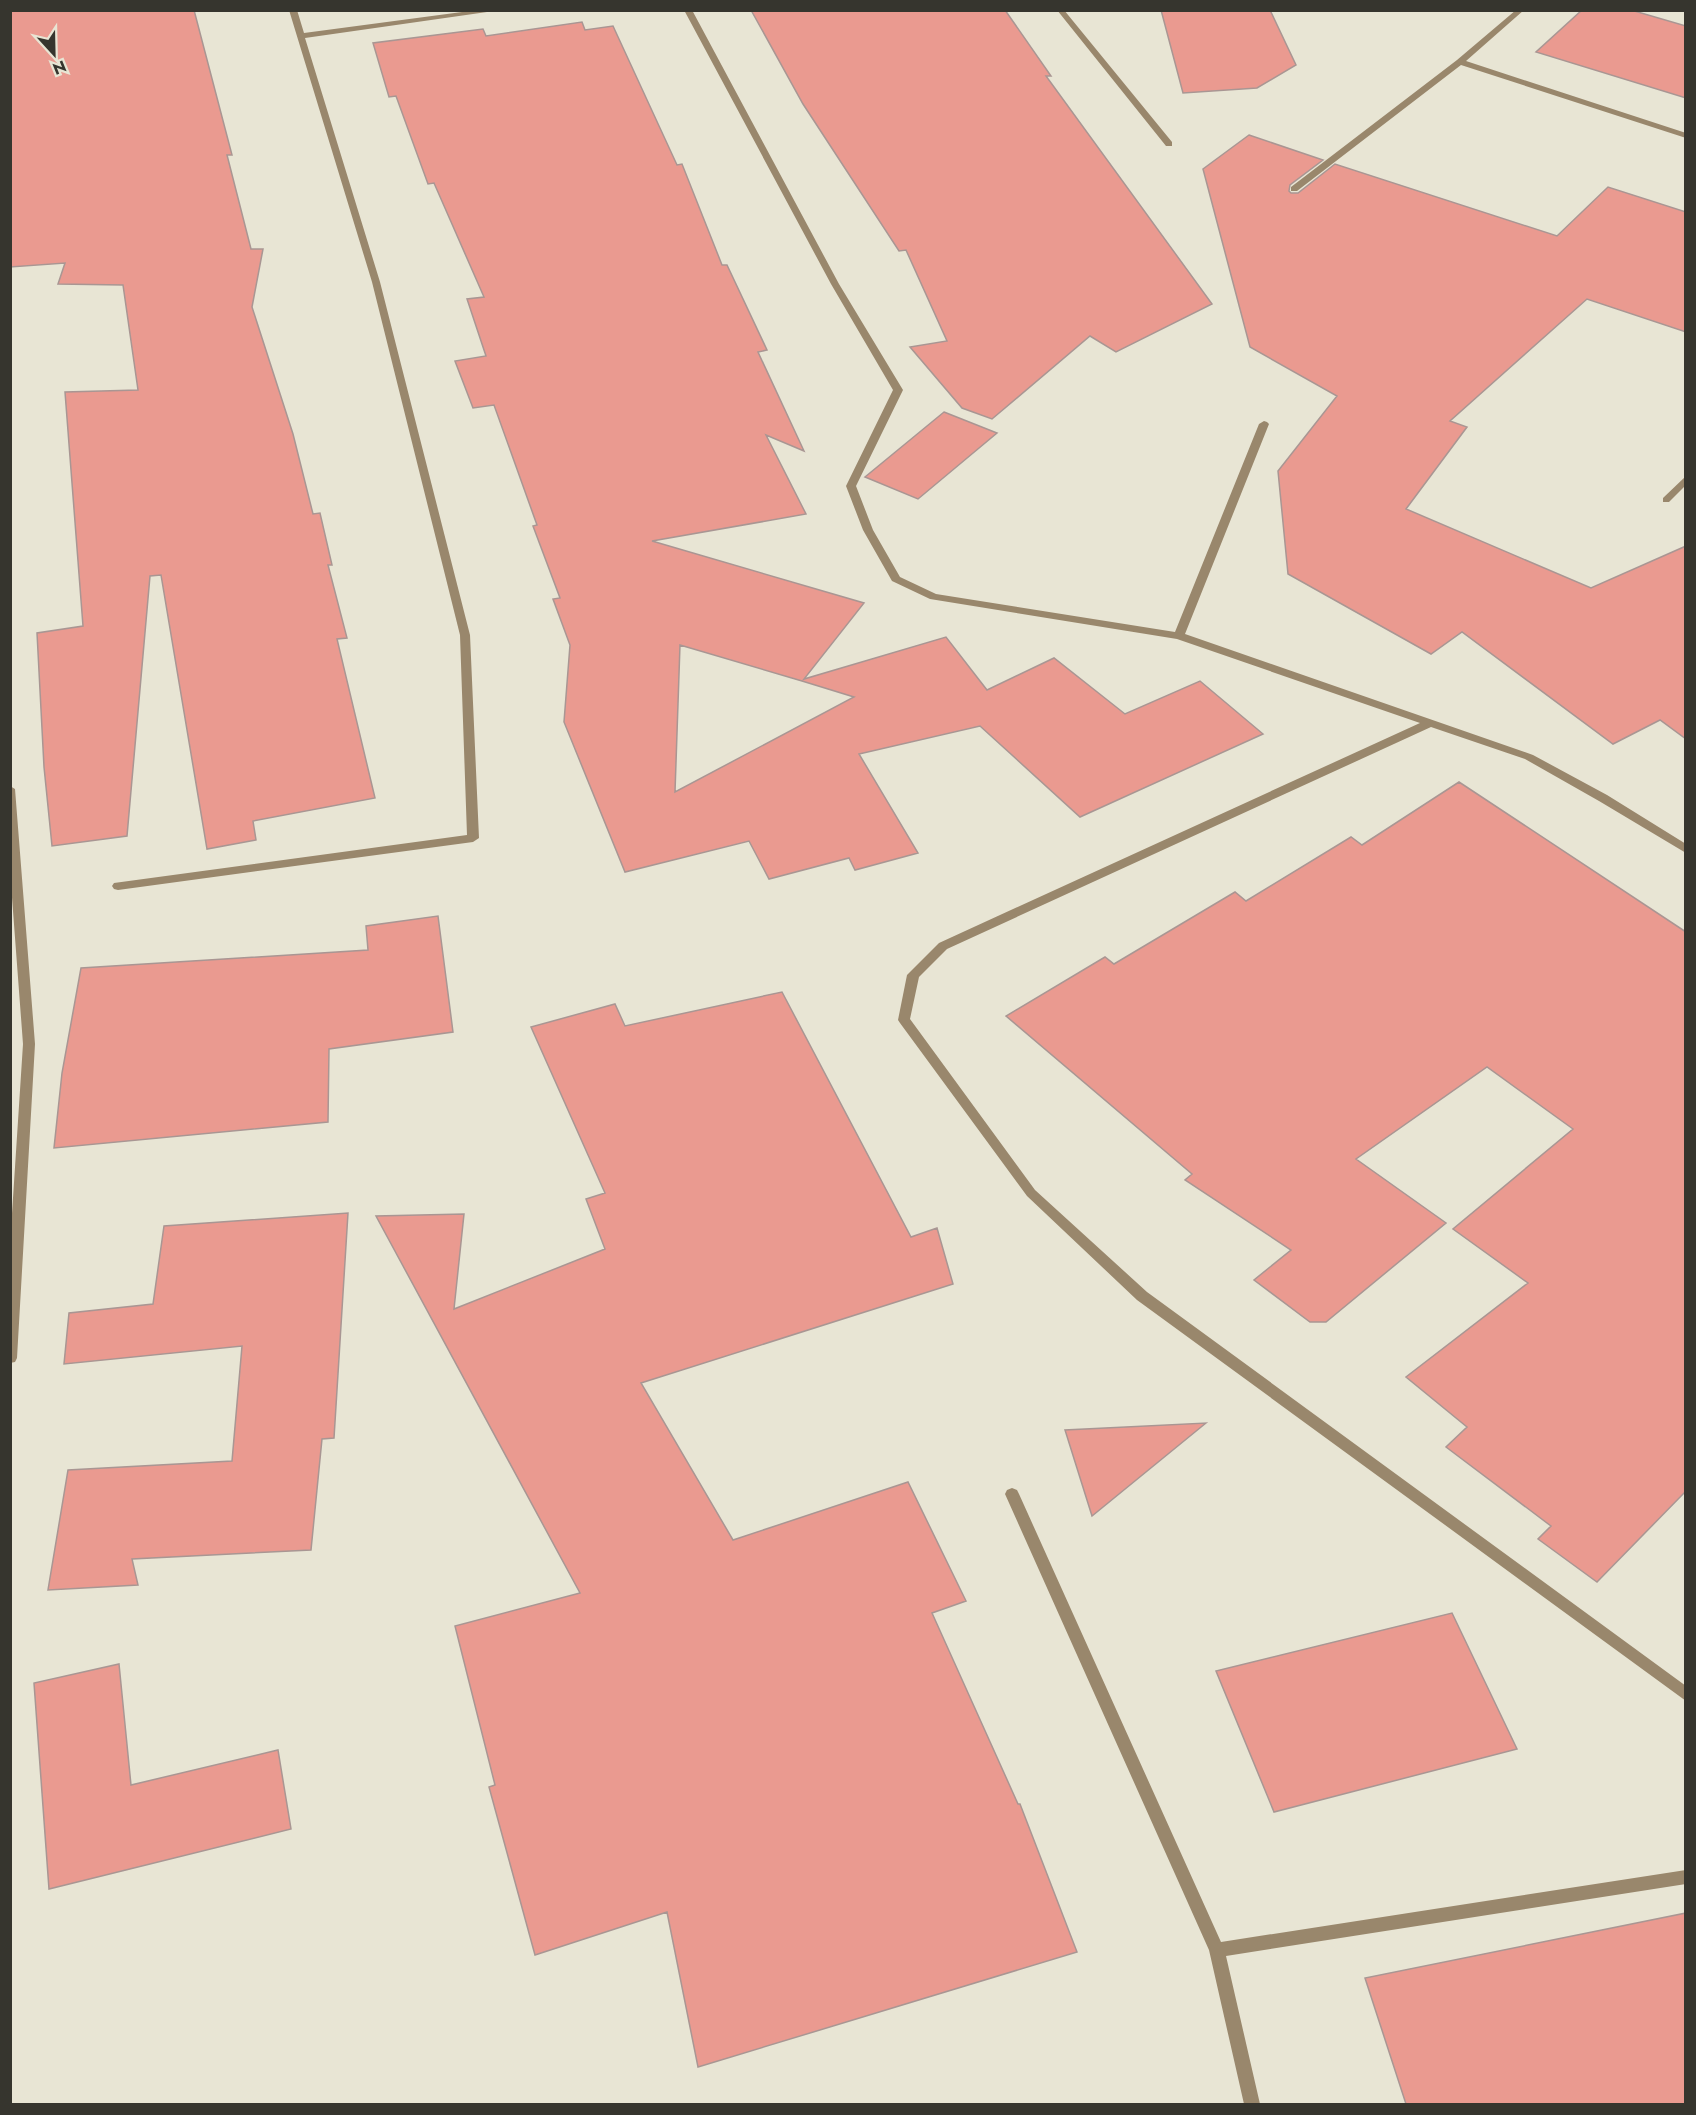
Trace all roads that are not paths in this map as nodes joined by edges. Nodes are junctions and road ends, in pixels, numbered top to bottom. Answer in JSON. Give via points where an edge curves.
{"nodes":[{"id":1,"x":293,"y":10,"type":"edge"},
{"id":2,"x":498,"y":10,"type":"edge"},
{"id":3,"x":688,"y":10,"type":"edge"},
{"id":4,"x":1060,"y":10,"type":"edge"},
{"id":5,"x":1521,"y":10,"type":"edge"},
{"id":6,"x":302,"y":36,"type":"junction"},
{"id":7,"x":1460,"y":62,"type":"junction"},
{"id":8,"x":1686,"y":136,"type":"edge"},
{"id":9,"x":1169,"y":144,"type":"dead end"},
{"id":10,"x":1294,"y":189,"type":"dead end"},
{"id":11,"x":1264,"y":424,"type":"dead end"},
{"id":12,"x":1686,"y":479,"type":"edge"},
{"id":13,"x":1666,"y":500,"type":"dead end"},
{"id":14,"x":1179,"y":636,"type":"junction"},
{"id":15,"x":1432,"y":722,"type":"junction"},
{"id":16,"x":10,"y":789,"type":"edge"},
{"id":17,"x":1686,"y":849,"type":"edge"},
{"id":18,"x":118,"y":886,"type":"dead end"},
{"id":19,"x":10,"y":1358,"type":"edge"},
{"id":20,"x":1012,"y":1494,"type":"dead end"},
{"id":21,"x":1686,"y":1695,"type":"edge"},
{"id":22,"x":1686,"y":1877,"type":"edge"},
{"id":23,"x":1217,"y":1950,"type":"junction"},
{"id":24,"x":1252,"y":2104,"type":"edge"}],
"edges":[{"from":1,"to":6,"type":"street"},
{"from":2,"to":6,"type":"street"},
{"from":3,"to":14,"type":"street","via":[[835,284],[897,390],[851,486],[868,530],[896,579],[934,597]]},
{"from":4,"to":9,"type":"street"},
{"from":5,"to":7,"type":"street"},
{"from":6,"to":18,"type":"street","via":[[376,282],[465,635],[473,838]]},
{"from":7,"to":8,"type":"street"},
{"from":7,"to":10,"type":"street"},
{"from":11,"to":14,"type":"street"},
{"from":12,"to":13,"type":"street"},
{"from":14,"to":15,"type":"street"},
{"from":15,"to":17,"type":"street","via":[[1529,757]]},
{"from":15,"to":21,"type":"street","via":[[943,946],[913,975],[904,1020],[1031,1192],[1142,1296]]},
{"from":16,"to":19,"type":"street","via":[[29,1044]]},
{"from":20,"to":23,"type":"street"},
{"from":22,"to":23,"type":"street"},
{"from":23,"to":24,"type":"street"}]}
